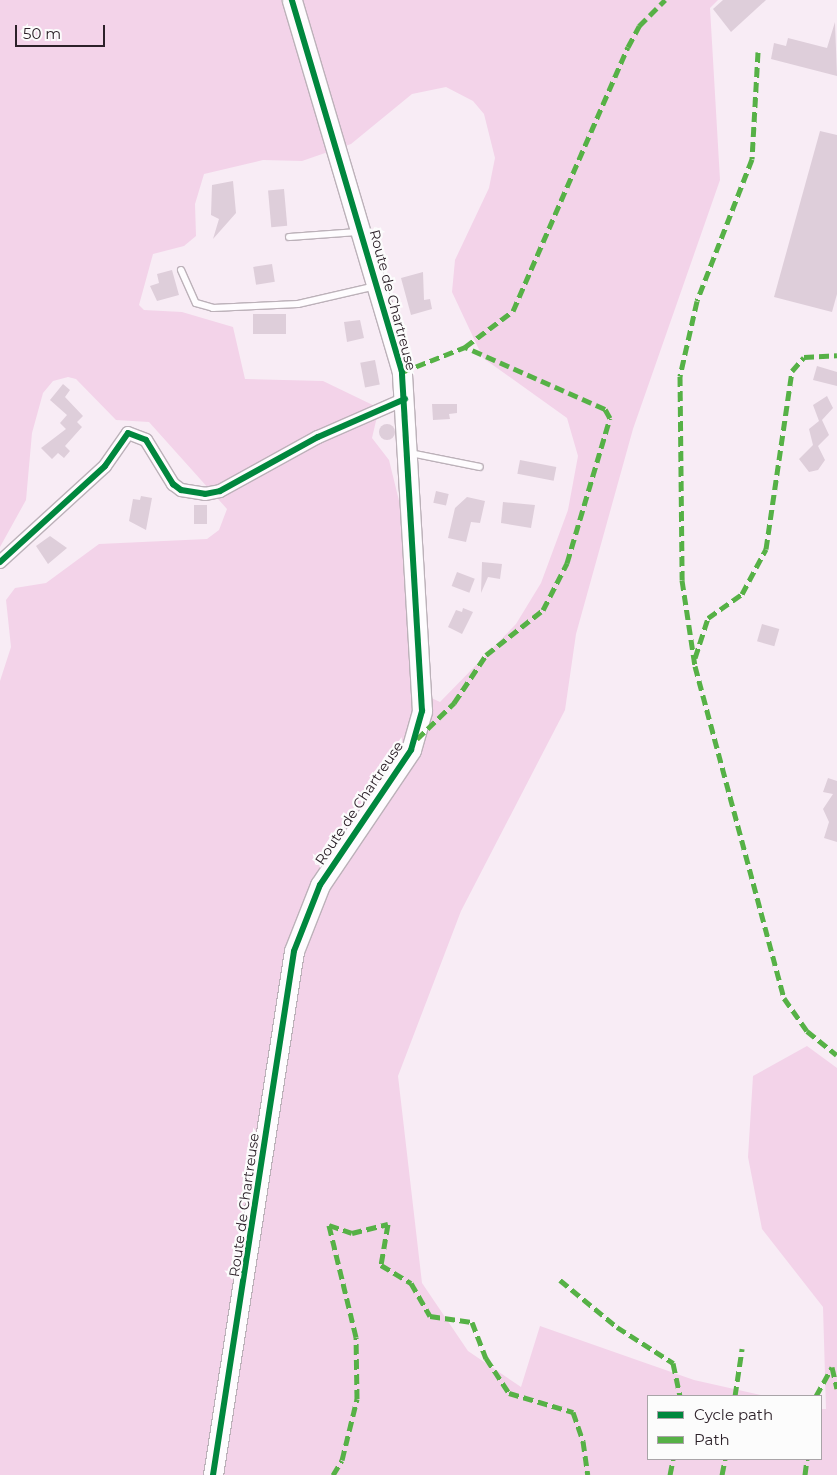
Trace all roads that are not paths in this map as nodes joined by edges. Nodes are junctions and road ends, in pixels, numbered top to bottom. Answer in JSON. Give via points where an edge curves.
{"nodes":[{"id":1,"x":292,"y":0,"type":"edge"},
{"id":2,"x":362,"y":232,"type":"junction"},
{"id":3,"x":289,"y":237,"type":"dead end"},
{"id":4,"x":181,"y":270,"type":"dead end"},
{"id":5,"x":378,"y":285,"type":"junction"},
{"id":6,"x":405,"y":399,"type":"junction"},
{"id":7,"x":408,"y":452,"type":"junction"},
{"id":8,"x":480,"y":467,"type":"dead end"},
{"id":9,"x":0,"y":562,"type":"edge"},
{"id":10,"x":213,"y":1475,"type":"edge"}],
"edges":[{"from":1,"to":2,"type":"main road","name":"Route de Chartreuse"},
{"from":2,"to":3,"type":"lane"},
{"from":2,"to":5,"type":"main road","name":"Route de Chartreuse"},
{"from":4,"to":5,"type":"lane","via":[[196,303],[213,308],[298,304]]},
{"from":5,"to":6,"type":"main road","name":"Route de Chartreuse"},
{"from":6,"to":7,"type":"main road","name":"Route de Chartreuse"},
{"from":6,"to":9,"type":"street","via":[[318,437],[220,491],[205,494],[181,490],[172,484],[146,440],[128,433],[105,466]]},
{"from":7,"to":8,"type":"lane"},
{"from":7,"to":10,"type":"main road","name":"Route de Chartreuse","via":[[421,723],[396,773],[320,885],[294,951]]}]}
